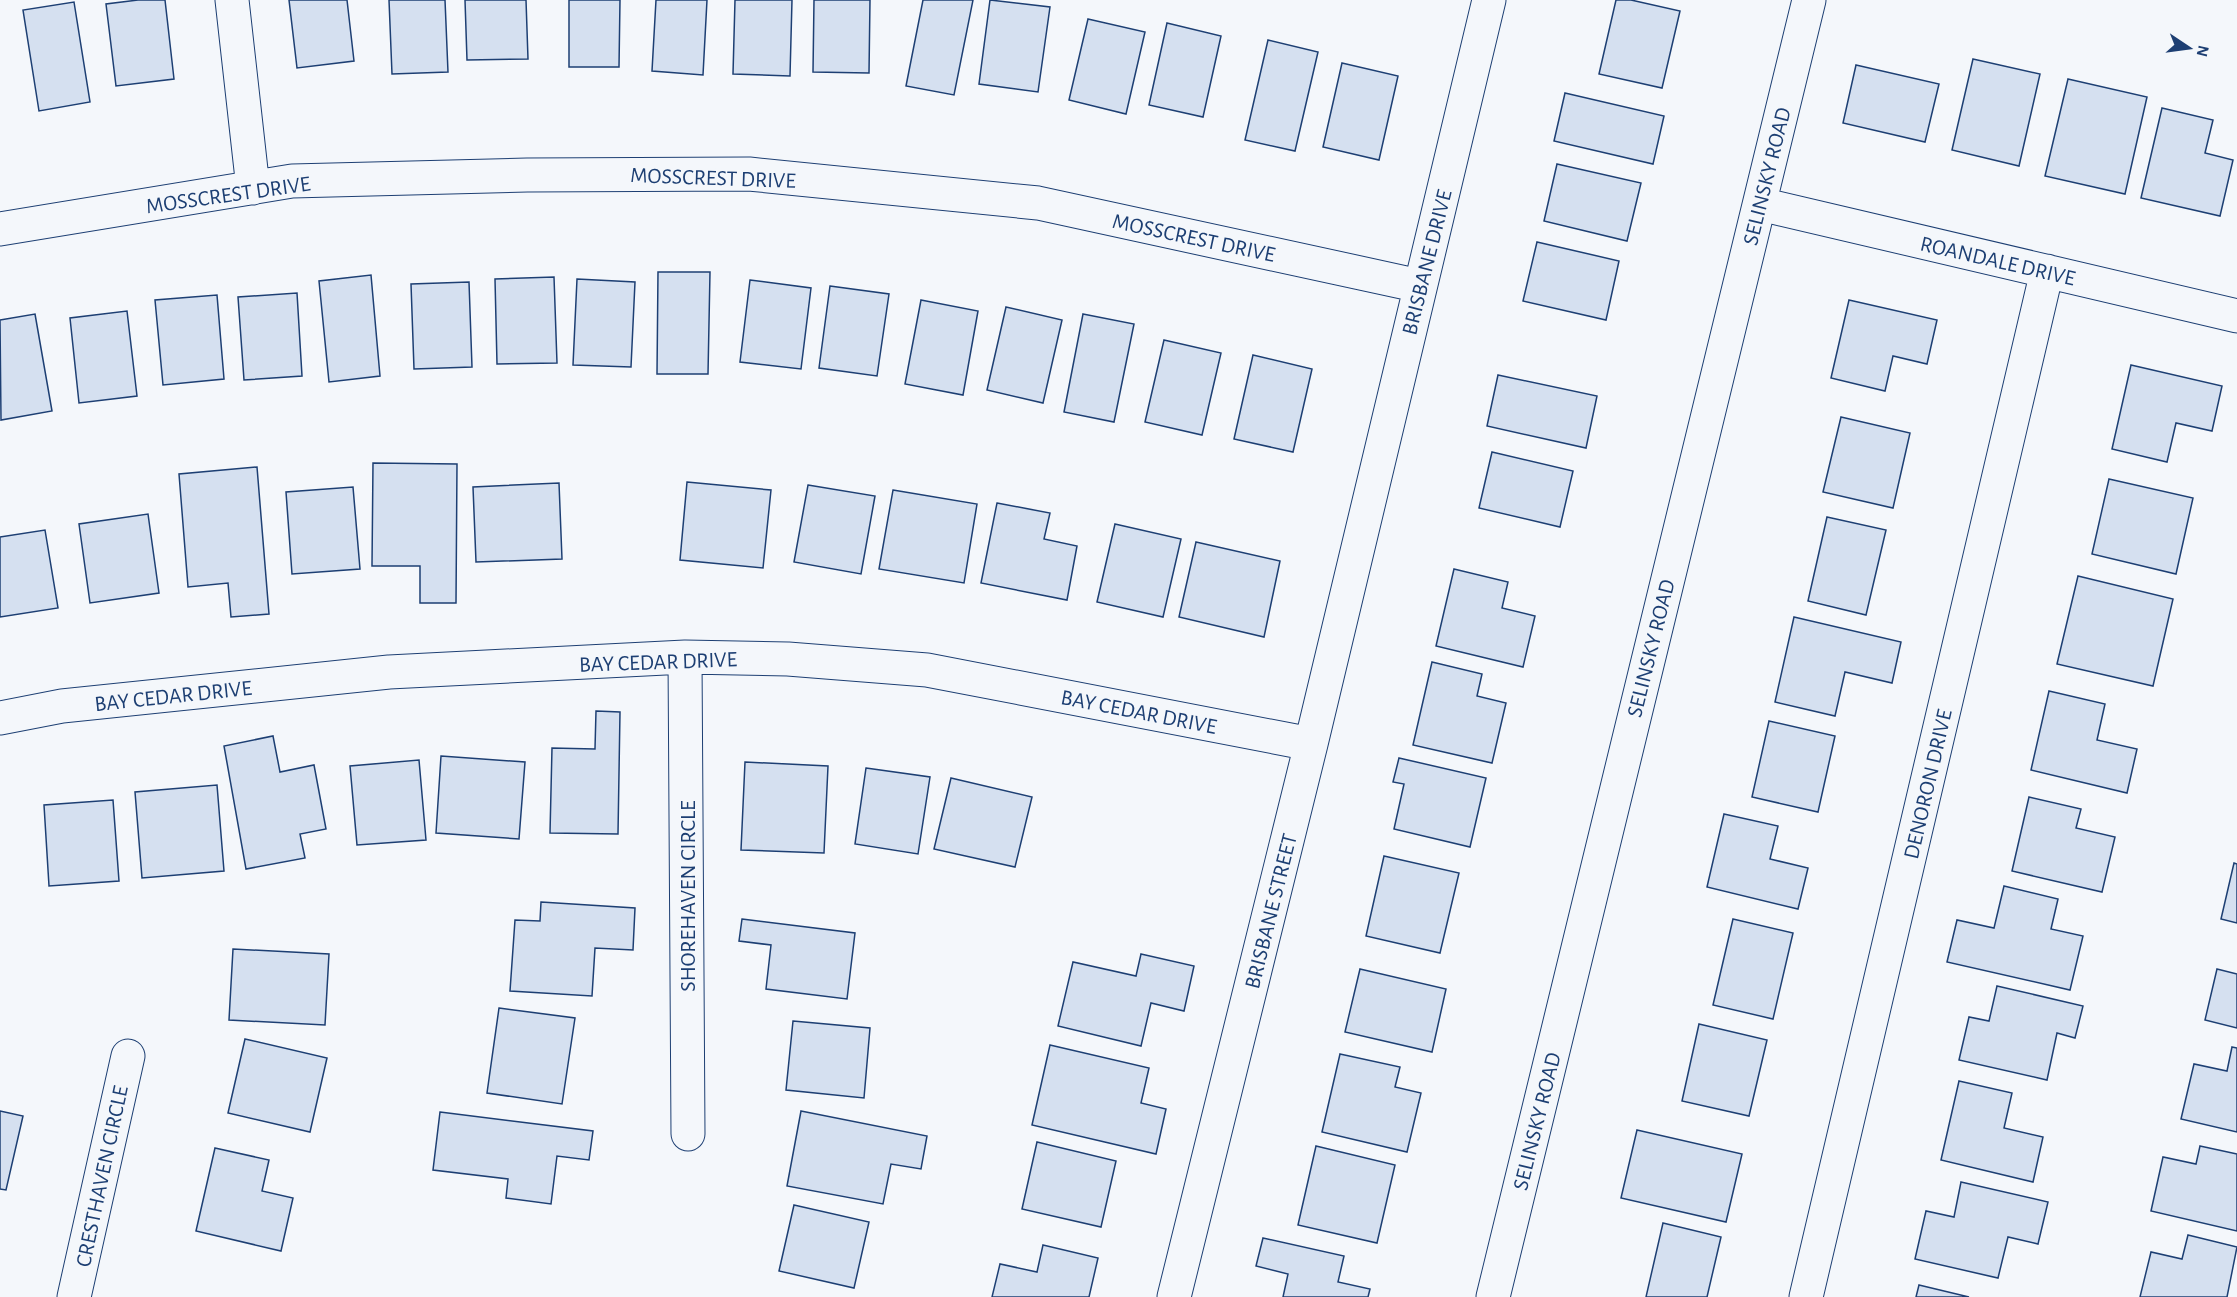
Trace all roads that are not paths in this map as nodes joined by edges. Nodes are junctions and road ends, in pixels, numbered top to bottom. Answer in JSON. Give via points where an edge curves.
{"nodes":[{"id":1,"x":232,"y":0,"type":"edge"},
{"id":2,"x":1489,"y":0,"type":"edge"},
{"id":3,"x":1809,"y":0,"type":"edge"},
{"id":4,"x":253,"y":188,"type":"junction"},
{"id":5,"x":1760,"y":204,"type":"junction"},
{"id":6,"x":0,"y":229,"type":"edge"},
{"id":7,"x":2047,"y":271,"type":"junction"},
{"id":8,"x":1420,"y":286,"type":"junction"},
{"id":9,"x":2237,"y":316,"type":"edge"},
{"id":10,"x":1363,"y":524,"type":"joint"},
{"id":11,"x":685,"y":657,"type":"junction"},
{"id":12,"x":0,"y":718,"type":"edge"},
{"id":13,"x":1311,"y":744,"type":"junction"},
{"id":14,"x":128,"y":1056,"type":"dead end"},
{"id":15,"x":688,"y":1134,"type":"dead end"},
{"id":16,"x":75,"y":1297,"type":"edge"},
{"id":17,"x":1174,"y":1297,"type":"edge"},
{"id":18,"x":1493,"y":1297,"type":"edge"},
{"id":19,"x":1806,"y":1297,"type":"edge"}],
"edges":[{"from":1,"to":4,"type":"street"},
{"from":2,"to":8,"type":"street","name":"BRISBANE DRIVE"},
{"from":3,"to":5,"type":"street","name":"SELINSKY ROAD"},
{"from":4,"to":6,"type":"street","name":"MOSSCREST DRIVE"},
{"from":4,"to":8,"type":"street","name":"MOSSCREST DRIVE","via":[[304,181],[749,174],[1038,203]]},
{"from":5,"to":7,"type":"street","name":"ROANDALE DRIVE"},
{"from":5,"to":18,"type":"street","name":"SELINSKY ROAD"},
{"from":7,"to":9,"type":"street","name":"ROANDALE DRIVE"},
{"from":7,"to":19,"type":"street","name":"DENORON DRIVE"},
{"from":8,"to":10,"type":"street","name":"BRISBANE DRIVE"},
{"from":10,"to":13,"type":"street","name":"BRISBANE STREET"},
{"from":11,"to":12,"type":"street","name":"BAY CEDAR DRIVE","via":[[389,672],[62,706]]},
{"from":11,"to":13,"type":"street","name":"BAY CEDAR DRIVE","via":[[788,659],[927,670]]},
{"from":11,"to":15,"type":"street","name":"SHOREHAVEN CIRCLE"},
{"from":13,"to":17,"type":"street","name":"BRISBANE STREET"},
{"from":14,"to":16,"type":"street","name":"CRESTHAVEN CIRCLE"}]}
